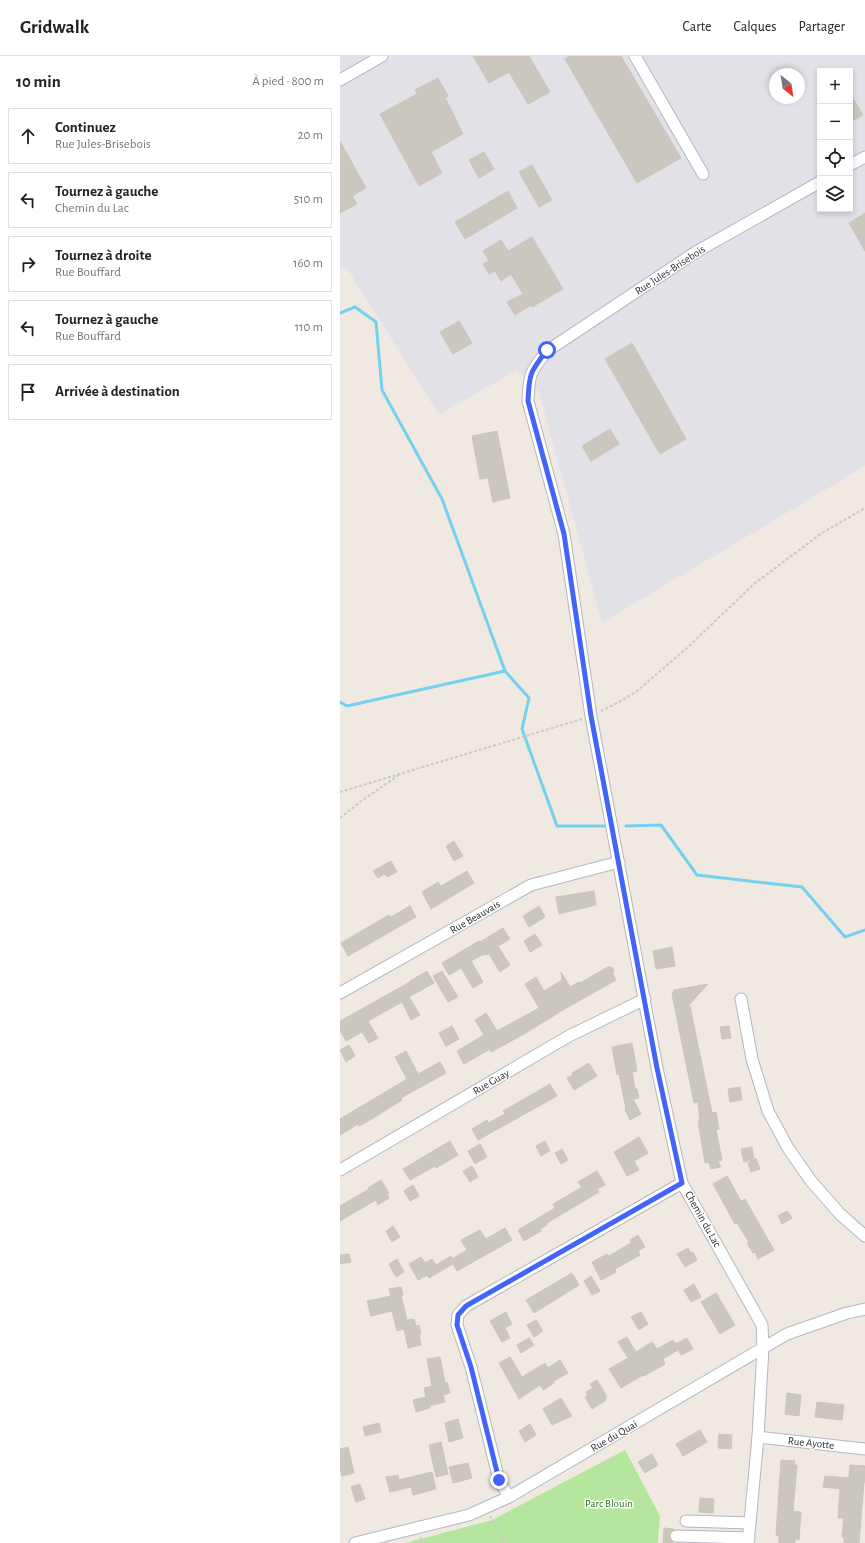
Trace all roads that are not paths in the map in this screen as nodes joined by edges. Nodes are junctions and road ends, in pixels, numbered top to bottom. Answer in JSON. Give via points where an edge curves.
{"nodes":[{"id":1,"x":382,"y":56,"type":"edge"},
{"id":2,"x":635,"y":56,"type":"edge"},
{"id":3,"x":340,"y":80,"type":"edge"},
{"id":4,"x":865,"y":157,"type":"edge"},
{"id":5,"x":853,"y":163,"type":"edge"},
{"id":6,"x":703,"y":174,"type":"dead end"},
{"id":7,"x":817,"y":184,"type":"edge"},
{"id":8,"x":531,"y":373,"type":"joint"},
{"id":9,"x":619,"y":862,"type":"junction"},
{"id":10,"x":340,"y":993,"type":"edge"},
{"id":11,"x":645,"y":999,"type":"junction"},
{"id":12,"x":741,"y":999,"type":"dead end"},
{"id":13,"x":340,"y":1170,"type":"edge"},
{"id":14,"x":682,"y":1183,"type":"junction"},
{"id":15,"x":865,"y":1236,"type":"edge"},
{"id":16,"x":865,"y":1309,"type":"edge"},
{"id":17,"x":762,"y":1348,"type":"junction"},
{"id":18,"x":758,"y":1437,"type":"junction"},
{"id":19,"x":865,"y":1449,"type":"edge"},
{"id":20,"x":509,"y":1497,"type":"junction"},
{"id":21,"x":686,"y":1521,"type":"dead end"},
{"id":22,"x":750,"y":1523,"type":"junction"},
{"id":23,"x":676,"y":1536,"type":"dead end"},
{"id":24,"x":377,"y":1540,"type":"edge"},
{"id":25,"x":748,"y":1540,"type":"edge"},
{"id":26,"x":354,"y":1543,"type":"edge"}],
"edges":[{"from":1,"to":3,"type":"street"},
{"from":2,"to":6,"type":"street"},
{"from":4,"to":5,"type":"street"},
{"from":7,"to":8,"type":"street","name":"Rue Jules-Brisebois","via":[[683,260],[547,350]]},
{"from":8,"to":9,"type":"street","name":"Chemin du Lac","via":[[528,401],[564,534],[591,716]]},
{"from":9,"to":10,"type":"street","name":"Rue Beauvais","via":[[531,885]]},
{"from":9,"to":11,"type":"street","name":"Chemin du Lac"},
{"from":11,"to":13,"type":"street","name":"Rue Guay","via":[[569,1036]]},
{"from":11,"to":14,"type":"street","name":"Chemin du Lac"},
{"from":12,"to":15,"type":"street","via":[[752,1059],[768,1111],[788,1148],[811,1181],[840,1214]]},
{"from":14,"to":17,"type":"street","name":"Chemin du Lac","via":[[762,1325]]},
{"from":14,"to":20,"type":"street","via":[[466,1306],[458,1315],[457,1325],[471,1367],[499,1480]]},
{"from":16,"to":17,"type":"street","name":"Rue du Quai","via":[[787,1334]]},
{"from":17,"to":18,"type":"street","name":"Chemin du Lac"},
{"from":17,"to":20,"type":"street","name":"Rue du Quai"},
{"from":18,"to":19,"type":"street","name":"Rue Ayotte"},
{"from":18,"to":22,"type":"street","name":"Chemin du Lac"},
{"from":20,"to":24,"type":"street","name":"Rue du Quai","via":[[469,1514]]},
{"from":21,"to":22,"type":"street"},
{"from":22,"to":25,"type":"street","name":"Chemin du Lac"},
{"from":23,"to":25,"type":"street"},
{"from":24,"to":26,"type":"street","name":"Rue du Quai"}]}
